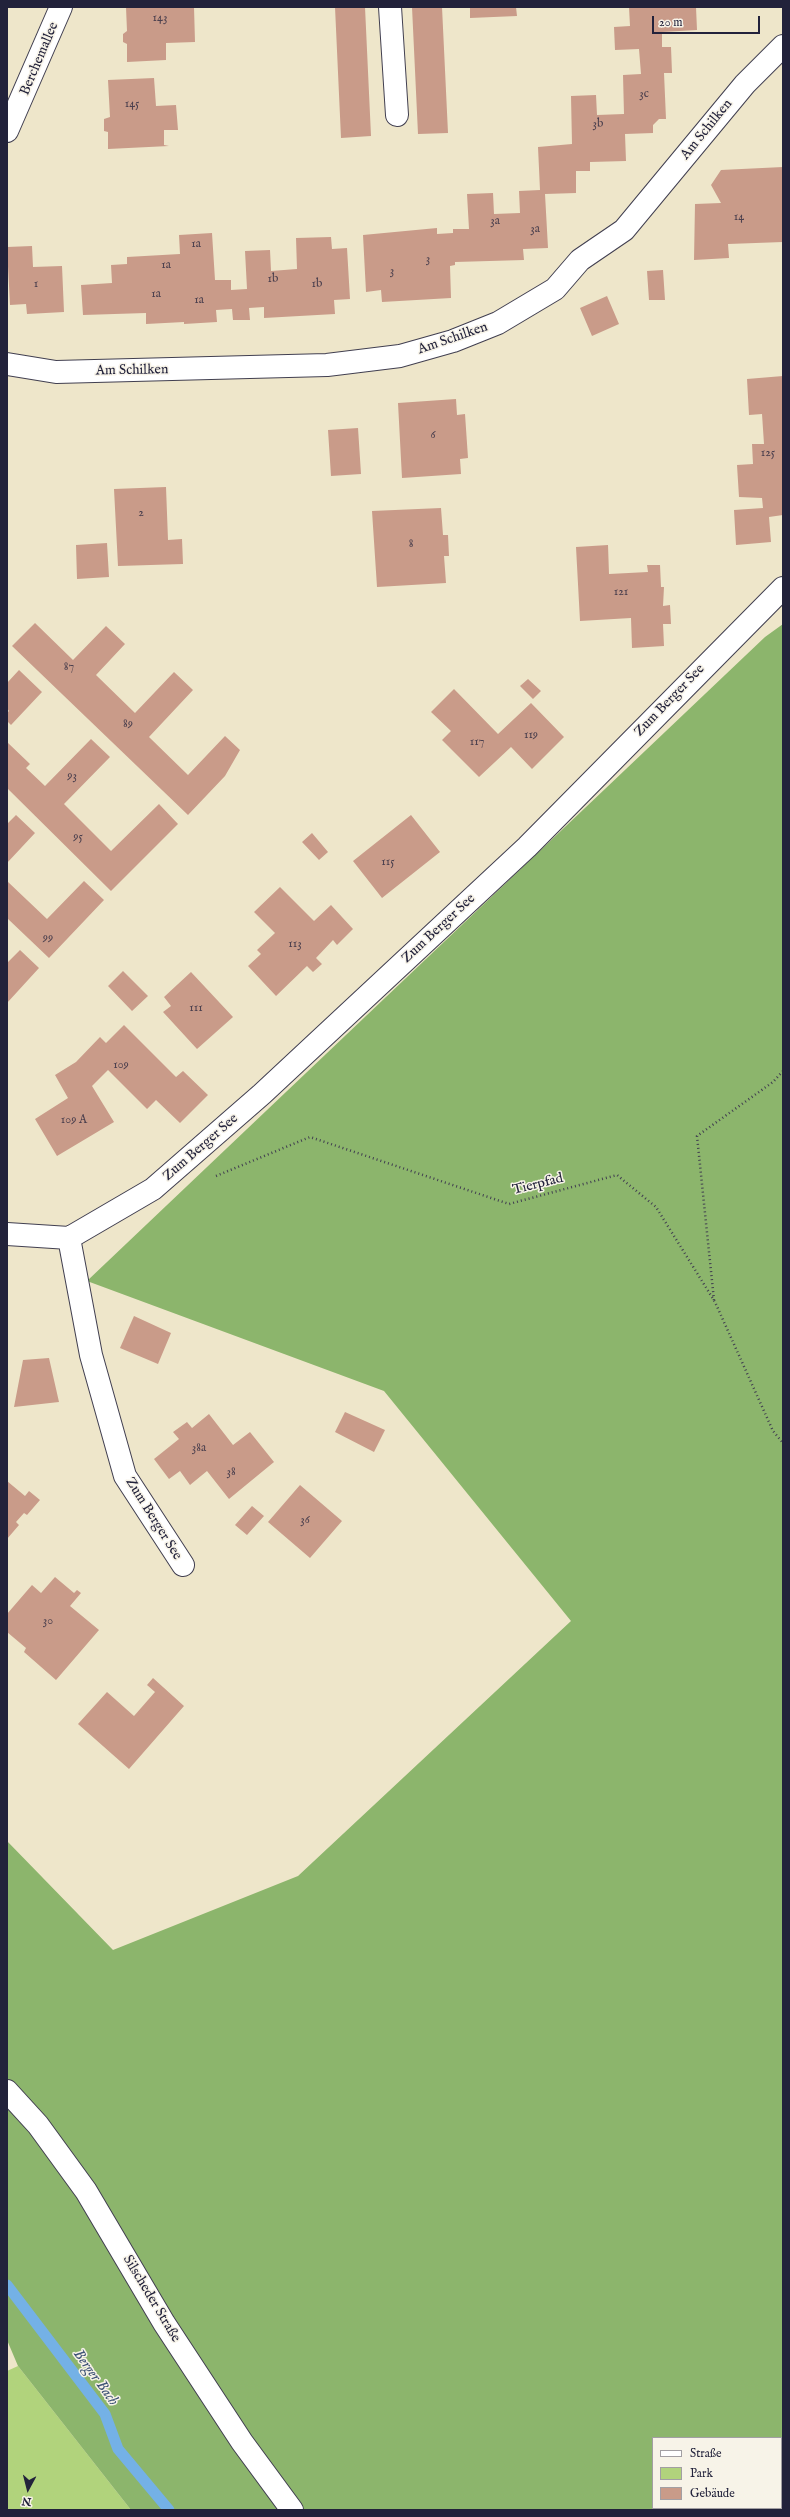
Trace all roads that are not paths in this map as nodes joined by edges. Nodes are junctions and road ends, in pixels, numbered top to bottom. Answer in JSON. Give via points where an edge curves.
{"nodes":[{"id":1,"x":61,"y":7,"type":"edge"},
{"id":2,"x":390,"y":7,"type":"edge"},
{"id":3,"x":783,"y":46,"type":"edge"},
{"id":4,"x":398,"y":115,"type":"dead end"},
{"id":5,"x":7,"y":131,"type":"edge"},
{"id":6,"x":7,"y":364,"type":"edge"},
{"id":7,"x":783,"y":588,"type":"edge"},
{"id":8,"x":7,"y":1234,"type":"edge"},
{"id":9,"x":69,"y":1238,"type":"junction"},
{"id":10,"x":183,"y":1565,"type":"dead end"},
{"id":11,"x":7,"y":2091,"type":"edge"},
{"id":12,"x":292,"y":2510,"type":"edge"}],
"edges":[{"from":1,"to":5,"type":"street","name":"Berchemallee"},
{"from":2,"to":4,"type":"street"},
{"from":3,"to":6,"type":"street","name":"Am Schilken","via":[[745,84],[624,230],[580,260],[555,289],[498,323],[453,341],[400,356],[327,365],[56,372]]},
{"from":7,"to":9,"type":"street","name":"Zum Berger See","via":[[527,847],[262,1094],[153,1189]]},
{"from":8,"to":9,"type":"street"},
{"from":9,"to":10,"type":"street","name":"Zum Berger See","via":[[91,1355],[125,1476]]},
{"from":11,"to":12,"type":"street","name":"Silscheder Straße","via":[[38,2125],[86,2191],[164,2323],[242,2442]]}]}
